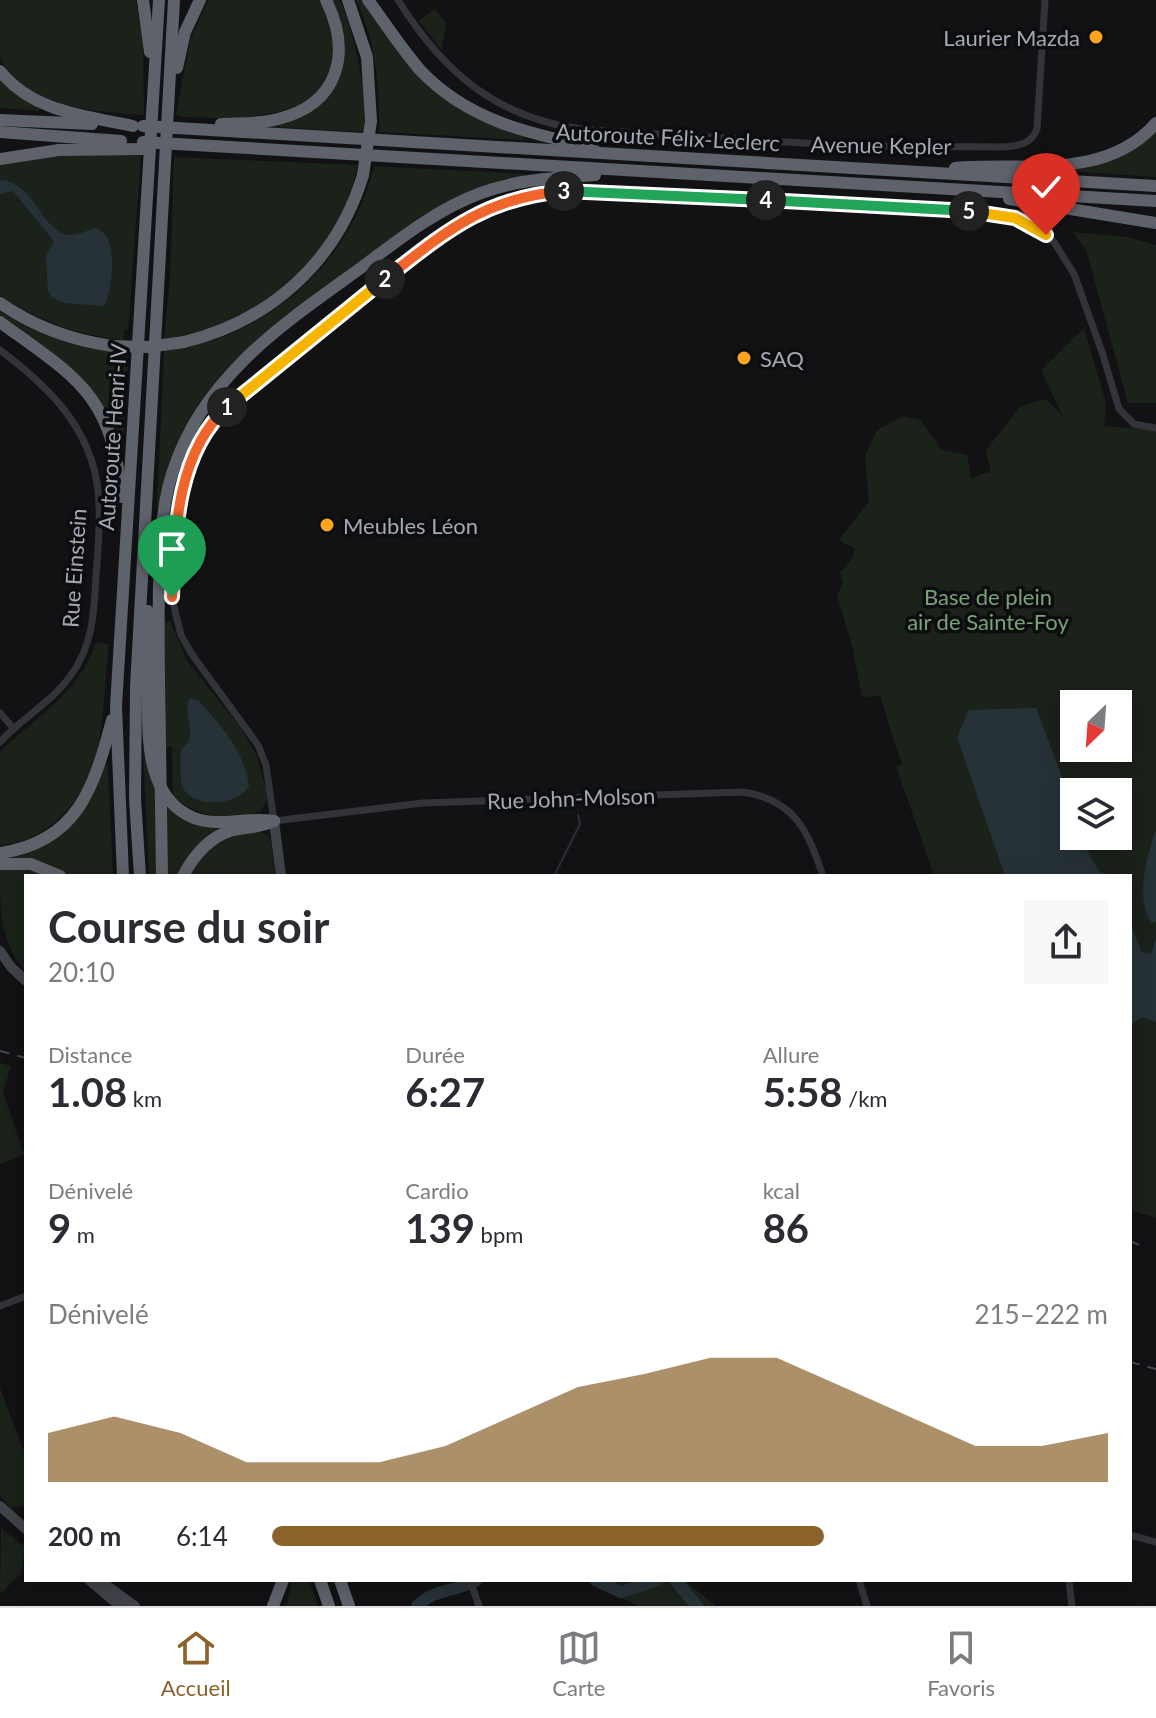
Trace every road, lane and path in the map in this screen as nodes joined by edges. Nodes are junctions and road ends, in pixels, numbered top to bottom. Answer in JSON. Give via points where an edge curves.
{"nodes":[{"id":1,"x":143,"y":0,"type":"edge"},
{"id":2,"x":159,"y":0,"type":"edge"},
{"id":3,"x":174,"y":0,"type":"edge"},
{"id":4,"x":200,"y":0,"type":"edge"},
{"id":5,"x":326,"y":0,"type":"edge"},
{"id":6,"x":348,"y":0,"type":"edge"},
{"id":7,"x":368,"y":0,"type":"edge"},
{"id":8,"x":398,"y":0,"type":"edge"},
{"id":9,"x":1045,"y":0,"type":"edge"},
{"id":10,"x":0,"y":71,"type":"edge"},
{"id":11,"x":153,"y":107,"type":"junction"},
{"id":12,"x":169,"y":107,"type":"junction"},
{"id":13,"x":0,"y":120,"type":"edge"},
{"id":14,"x":1156,"y":123,"type":"edge"},
{"id":15,"x":138,"y":126,"type":"junction"},
{"id":16,"x":179,"y":128,"type":"junction"},
{"id":17,"x":0,"y":132,"type":"edge"},
{"id":18,"x":143,"y":146,"type":"junction"},
{"id":19,"x":636,"y":155,"type":"junction"},
{"id":20,"x":0,"y":159,"type":"edge"},
{"id":21,"x":654,"y":172,"type":"junction"},
{"id":22,"x":917,"y":172,"type":"junction"},
{"id":23,"x":1156,"y":186,"type":"edge"},
{"id":24,"x":971,"y":190,"type":"junction"},
{"id":25,"x":1156,"y":201,"type":"edge"},
{"id":26,"x":1156,"y":223,"type":"edge"},
{"id":27,"x":0,"y":303,"type":"edge"},
{"id":28,"x":0,"y":322,"type":"edge"},
{"id":29,"x":0,"y":350,"type":"edge"},
{"id":30,"x":153,"y":378,"type":"junction"},
{"id":31,"x":1156,"y":428,"type":"edge"},
{"id":32,"x":126,"y":532,"type":"junction"},
{"id":33,"x":116,"y":706,"type":"junction"},
{"id":34,"x":0,"y":713,"type":"edge"},
{"id":35,"x":14,"y":729,"type":"junction"},
{"id":36,"x":0,"y":742,"type":"edge"},
{"id":37,"x":274,"y":821,"type":"junction"},
{"id":38,"x":0,"y":853,"type":"edge"},
{"id":39,"x":0,"y":864,"type":"edge"},
{"id":40,"x":55,"y":874,"type":"edge"},
{"id":41,"x":123,"y":874,"type":"edge"},
{"id":42,"x":140,"y":874,"type":"edge"},
{"id":43,"x":162,"y":874,"type":"edge"},
{"id":44,"x":184,"y":874,"type":"edge"},
{"id":45,"x":281,"y":874,"type":"edge"},
{"id":46,"x":822,"y":874,"type":"edge"},
{"id":47,"x":0,"y":951,"type":"edge"},
{"id":48,"x":24,"y":979,"type":"edge"},
{"id":49,"x":24,"y":1297,"type":"edge"},
{"id":50,"x":0,"y":1306,"type":"edge"},
{"id":51,"x":0,"y":1506,"type":"edge"},
{"id":52,"x":24,"y":1527,"type":"edge"},
{"id":53,"x":1132,"y":1536,"type":"edge"},
{"id":54,"x":1156,"y":1542,"type":"edge"},
{"id":55,"x":91,"y":1582,"type":"edge"},
{"id":56,"x":102,"y":1582,"type":"edge"},
{"id":57,"x":283,"y":1582,"type":"edge"},
{"id":58,"x":284,"y":1582,"type":"edge"},
{"id":59,"x":321,"y":1582,"type":"edge"},
{"id":60,"x":341,"y":1582,"type":"edge"},
{"id":61,"x":471,"y":1582,"type":"edge"},
{"id":62,"x":860,"y":1582,"type":"edge"},
{"id":63,"x":1069,"y":1582,"type":"edge"},
{"id":64,"x":120,"y":1606,"type":"edge"},
{"id":65,"x":135,"y":1606,"type":"edge"},
{"id":66,"x":273,"y":1606,"type":"edge"},
{"id":67,"x":280,"y":1606,"type":"edge"},
{"id":68,"x":329,"y":1606,"type":"edge"},
{"id":69,"x":349,"y":1606,"type":"edge"},
{"id":70,"x":479,"y":1606,"type":"edge"},
{"id":71,"x":867,"y":1606,"type":"edge"},
{"id":72,"x":1072,"y":1606,"type":"edge"}],
"edges":[{"from":1,"to":11,"type":"highway"},
{"from":2,"to":11,"type":"highway","name":"Autoroute Henri-IV"},
{"from":3,"to":12,"type":"highway","name":"Autoroute Henri-IV"},
{"from":4,"to":12,"type":"highway","via":[[183,41]]},
{"from":5,"to":16,"type":"highway","via":[[338,33],[339,58],[330,85],[318,99],[277,119]]},
{"from":6,"to":27,"type":"highway","bridge":true,"via":[[367,57],[371,121],[363,175],[336,237],[297,284],[221,332],[148,347],[112,346],[56,333]]},
{"from":7,"to":19,"type":"highway","via":[[428,78],[474,111],[526,132]]},
{"from":8,"to":9,"type":"street","name":"Avenue Kepler","via":[[429,46],[459,77],[506,107],[559,125],[840,145],[1010,147],[1029,142],[1037,129]]},
{"from":10,"to":15,"type":"highway","via":[[20,91],[64,112]]},
{"from":11,"to":32,"type":"highway","name":"Autoroute Henri-IV"},
{"from":12,"to":30,"type":"highway","name":"Autoroute Henri-IV"},
{"from":13,"to":15,"type":"highway"},
{"from":14,"to":22,"type":"highway","via":[[1130,146],[1091,161]]},
{"from":15,"to":16,"type":"highway","bridge":true},
{"from":16,"to":19,"type":"highway","name":"Autoroute Félix-Leclerc"},
{"from":17,"to":18,"type":"highway"},
{"from":18,"to":20,"type":"highway"},
{"from":18,"to":21,"type":"highway","name":"Autoroute Félix-Leclerc","bridge":true},
{"from":19,"to":22,"type":"highway","name":"Autoroute Félix-Leclerc"},
{"from":21,"to":24,"type":"highway","name":"Autoroute Félix-Leclerc"},
{"from":21,"to":43,"type":"highway","bridge":true,"via":[[529,180],[455,204],[284,324],[224,380],[197,417],[170,478],[164,510],[158,636]]},
{"from":22,"to":23,"type":"highway","name":"Autoroute Félix-Leclerc"},
{"from":24,"to":25,"type":"highway","name":"Autoroute Félix-Leclerc"},
{"from":24,"to":26,"type":"highway"},
{"from":28,"to":32,"type":"highway","via":[[67,371],[101,412],[117,458]]},
{"from":29,"to":35,"type":"street","name":"Rue Einstein","via":[[47,388],[69,414],[92,465],[99,512],[93,619],[83,655],[57,692]]},
{"from":30,"to":37,"type":"highway","via":[[147,655],[148,743],[154,770],[167,797],[193,817],[209,822]]},
{"from":30,"to":42,"type":"highway","name":"Autoroute Henri-IV","via":[[134,741]]},
{"from":31,"to":37,"type":"street","via":[[1134,424],[1119,409],[1072,268],[1050,238],[1015,218],[974,211],[597,191],[541,194],[477,213],[438,237],[246,390],[212,423],[191,460],[176,543],[176,615],[191,653],[258,745]]},
{"from":32,"to":33,"type":"highway","name":"Autoroute Henri-IV"},
{"from":33,"to":38,"type":"highway","via":[[96,776],[74,816],[34,845]]},
{"from":33,"to":41,"type":"highway","name":"Autoroute Henri-IV"},
{"from":34,"to":35,"type":"street"},
{"from":35,"to":36,"type":"street","name":"Rue Einstein"},
{"from":37,"to":44,"type":"highway","via":[[215,839],[191,860]]},
{"from":37,"to":45,"type":"street"},
{"from":37,"to":46,"type":"street","name":"Rue John-Molson","via":[[423,803],[743,792],[763,796],[793,814]]},
{"from":39,"to":40,"type":"highway","via":[[31,864]]},
{"from":47,"to":48,"type":"street"},
{"from":49,"to":50,"type":"street"},
{"from":51,"to":52,"type":"street"},
{"from":53,"to":54,"type":"street"},
{"from":55,"to":64,"type":"street"},
{"from":56,"to":65,"type":"street"},
{"from":57,"to":66,"type":"highway"},
{"from":58,"to":67,"type":"highway"},
{"from":59,"to":68,"type":"highway"},
{"from":60,"to":69,"type":"highway"},
{"from":61,"to":70,"type":"street"},
{"from":62,"to":71,"type":"street"},
{"from":63,"to":72,"type":"street"}]}
